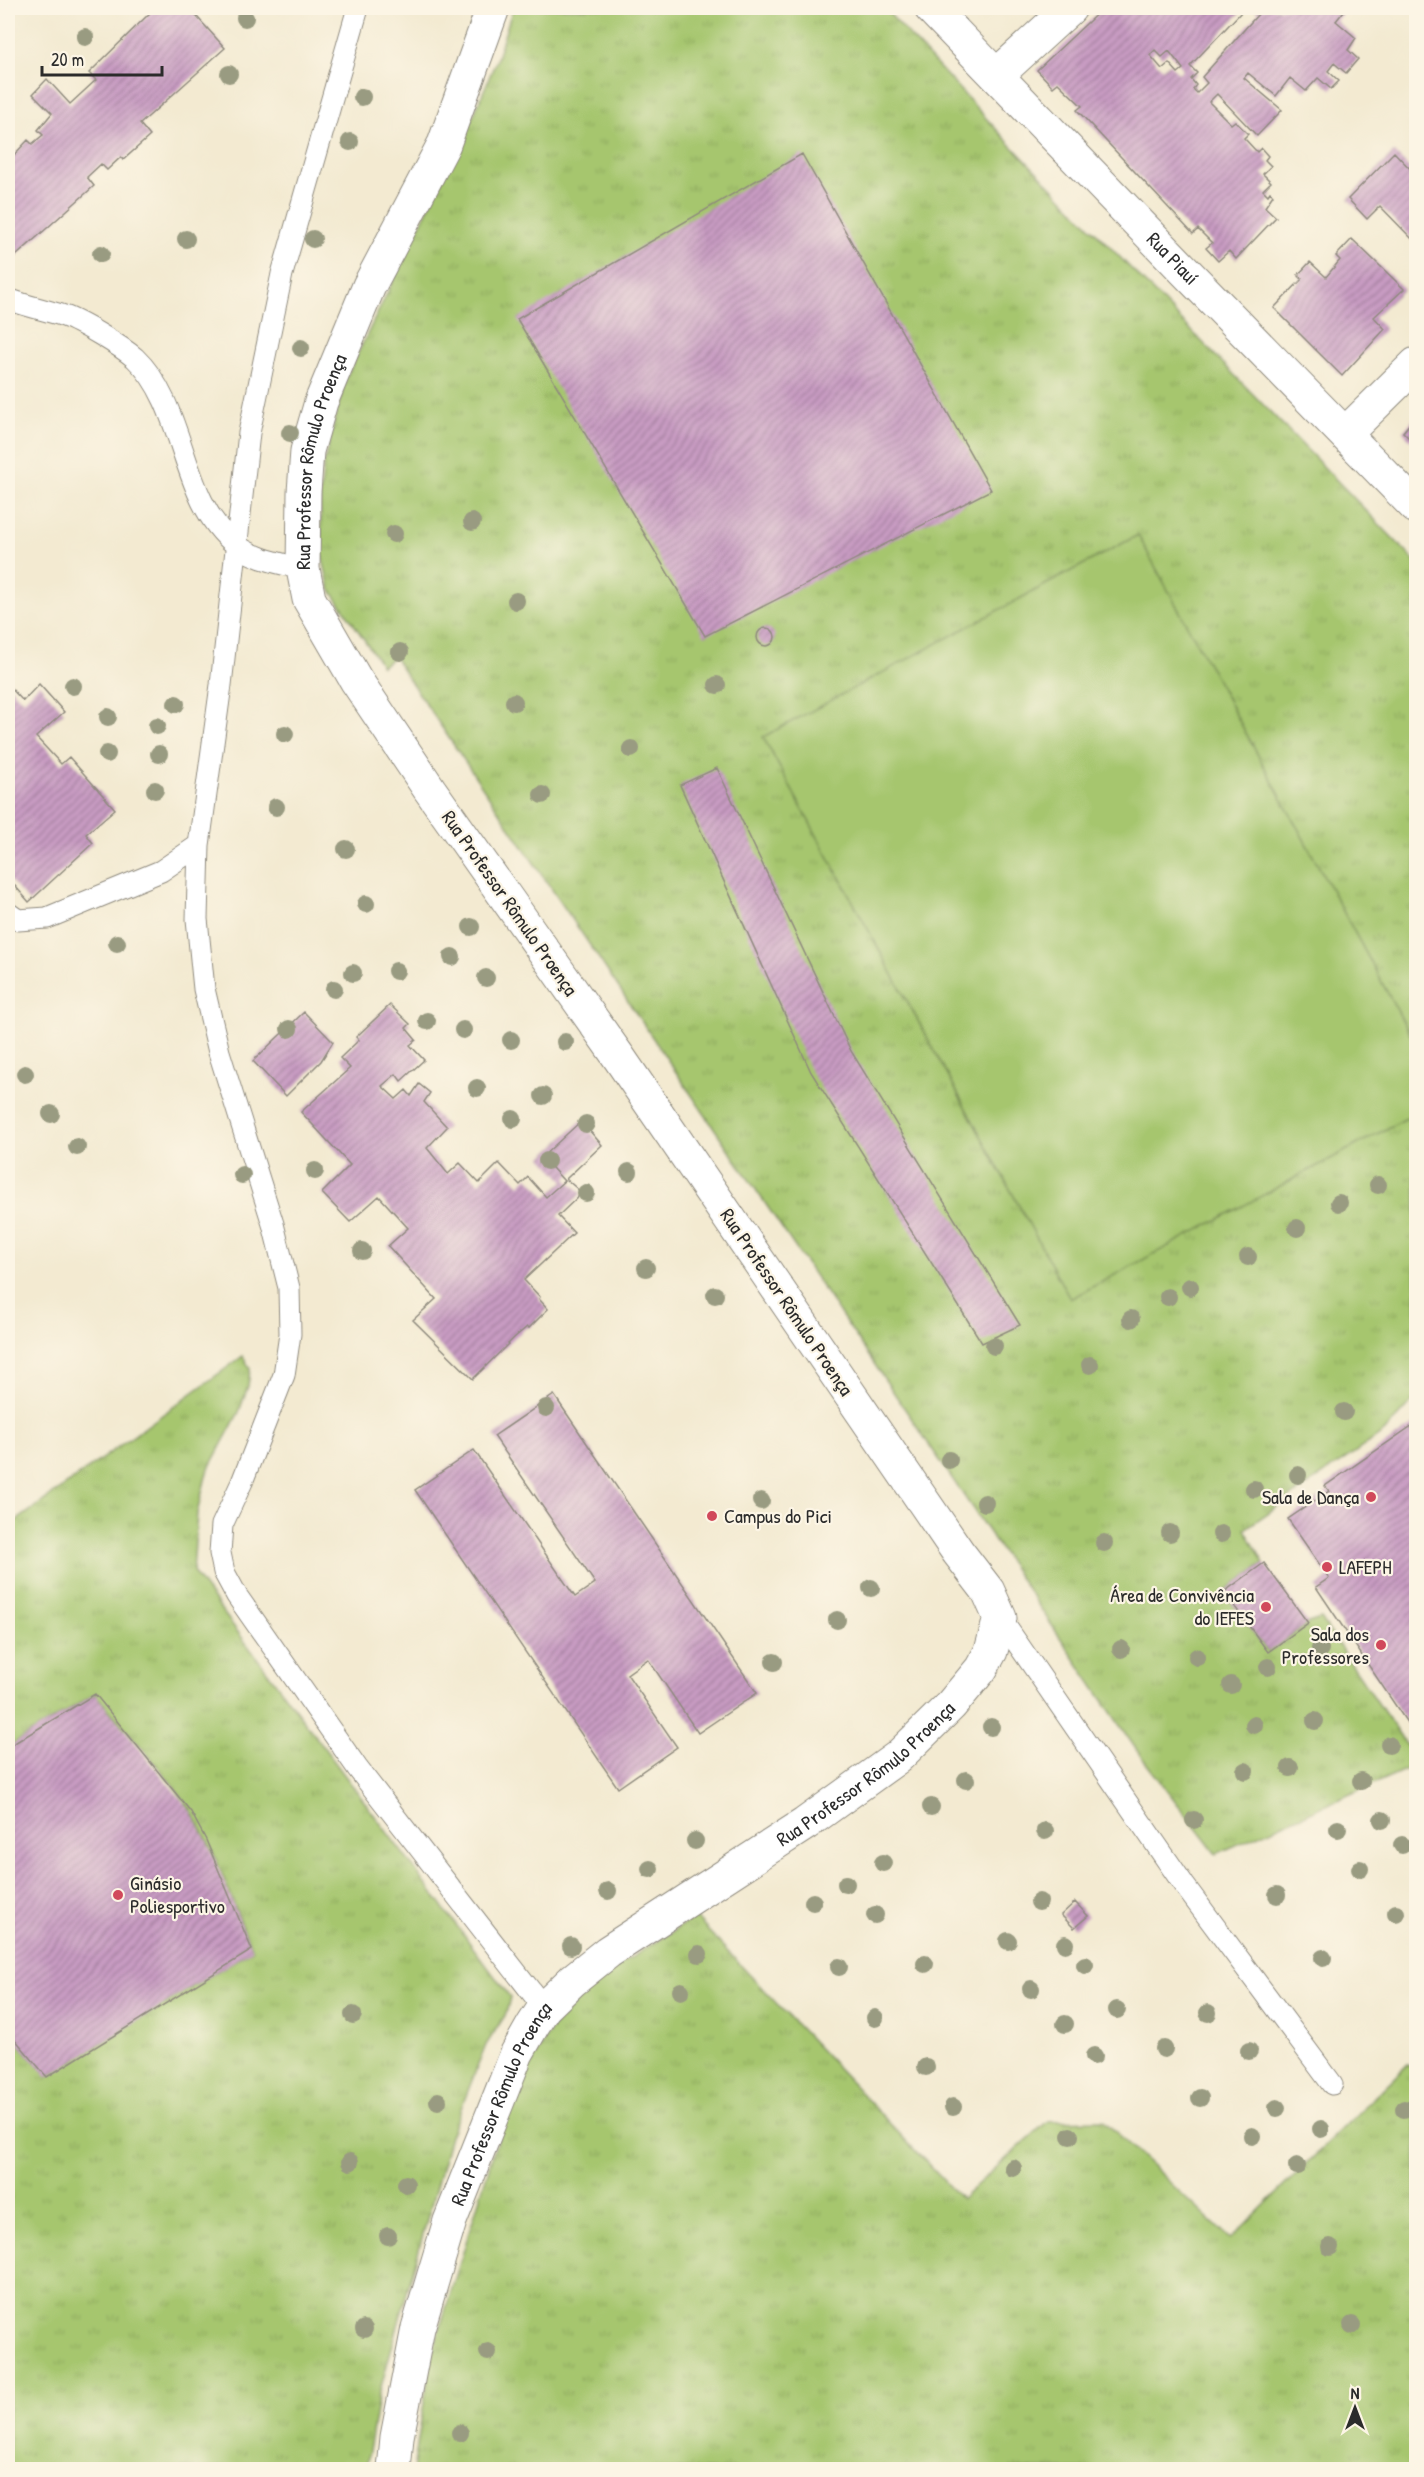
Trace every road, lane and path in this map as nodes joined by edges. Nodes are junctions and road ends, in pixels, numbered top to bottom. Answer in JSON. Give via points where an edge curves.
{"nodes":[{"id":1,"x":358,"y":8,"type":"edge"},
{"id":2,"x":493,"y":8,"type":"edge"},
{"id":3,"x":931,"y":8,"type":"edge"},
{"id":4,"x":1070,"y":8,"type":"edge"},
{"id":5,"x":998,"y":75,"type":"junction"},
{"id":6,"x":8,"y":299,"type":"edge"},
{"id":7,"x":1416,"y":364,"type":"edge"},
{"id":8,"x":1346,"y":433,"type":"junction"},
{"id":9,"x":1416,"y":507,"type":"edge"},
{"id":10,"x":236,"y":546,"type":"junction"},
{"id":11,"x":303,"y":569,"type":"junction"},
{"id":12,"x":199,"y":845,"type":"junction"},
{"id":13,"x":8,"y":913,"type":"edge"},
{"id":14,"x":1000,"y":1618,"type":"junction"},
{"id":15,"x":544,"y":2007,"type":"junction"},
{"id":16,"x":1332,"y":2084,"type":"dead end"},
{"id":17,"x":394,"y":2469,"type":"edge"}],
"edges":[{"from":1,"to":10,"type":"lane","via":[[282,274],[249,433]]},
{"from":2,"to":11,"type":"street","name":"Rua Professor Rômulo Proença","via":[[444,144],[369,286],[321,402],[308,451]]},
{"from":3,"to":5,"type":"street","name":"Rua Piauí"},
{"from":4,"to":5,"type":"street"},
{"from":5,"to":8,"type":"street","name":"Rua Piauí"},
{"from":6,"to":10,"type":"lane","via":[[67,317],[134,358],[159,387],[208,512]]},
{"from":7,"to":8,"type":"street"},
{"from":8,"to":9,"type":"street","name":"Rua Piauí"},
{"from":10,"to":11,"type":"lane","via":[[260,558]]},
{"from":10,"to":12,"type":"lane"},
{"from":11,"to":14,"type":"street","name":"Rua Professor Rômulo Proença","via":[[309,599],[362,689],[988,1591]]},
{"from":12,"to":13,"type":"lane","via":[[161,871],[47,918],[18,920]]},
{"from":12,"to":15,"type":"lane","via":[[197,919],[204,989],[289,1288],[290,1334],[284,1374],[222,1525],[220,1552],[224,1572],[358,1769]]},
{"from":14,"to":15,"type":"street","name":"Rua Professor Rômulo Proença","via":[[992,1651],[981,1669],[898,1757],[805,1824],[608,1952]]},
{"from":14,"to":16,"type":"lane","via":[[1184,1885]]},
{"from":15,"to":17,"type":"street","name":"Rua Professor Rômulo Proença","via":[[517,2053],[450,2221],[418,2328]]}]}
